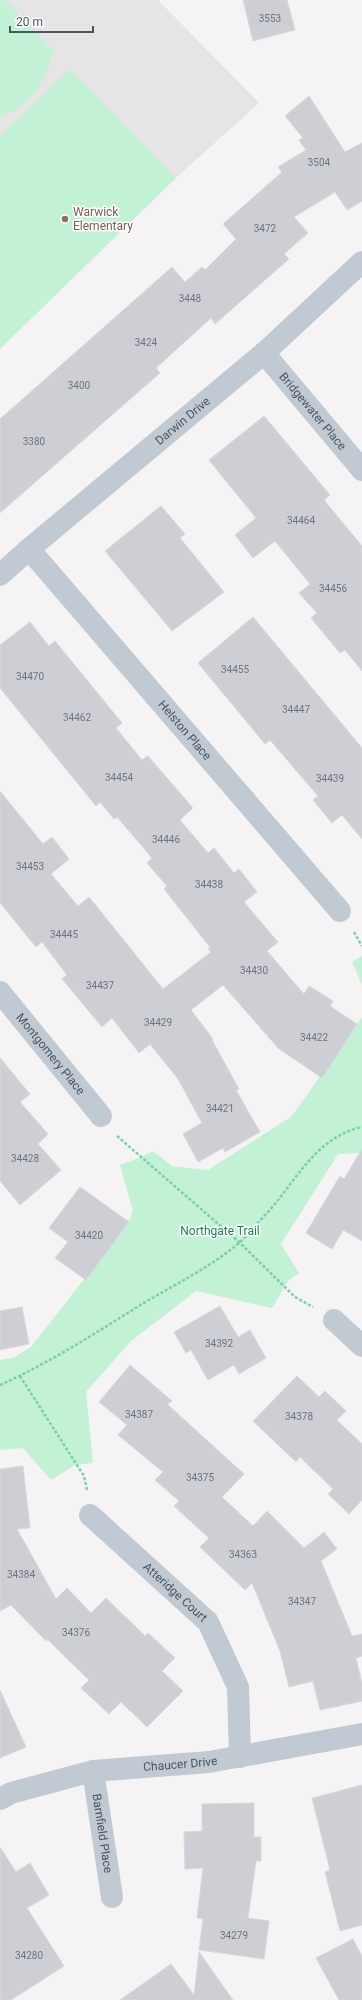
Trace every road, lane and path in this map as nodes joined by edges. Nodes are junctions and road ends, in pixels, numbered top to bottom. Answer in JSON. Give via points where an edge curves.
{"nodes":[{"id":1,"x":362,"y":262,"type":"edge"},
{"id":2,"x":264,"y":353,"type":"junction"},
{"id":3,"x":362,"y":470,"type":"edge"},
{"id":4,"x":29,"y":549,"type":"junction"},
{"id":5,"x":0,"y":575,"type":"edge"},
{"id":6,"x":340,"y":911,"type":"dead end"},
{"id":7,"x":0,"y":992,"type":"edge"},
{"id":8,"x":101,"y":1116,"type":"joint"},
{"id":9,"x":362,"y":1127,"type":"edge"},
{"id":10,"x":239,"y":1242,"type":"junction"},
{"id":11,"x":334,"y":1320,"type":"joint"},
{"id":12,"x":362,"y":1346,"type":"edge"},
{"id":13,"x":20,"y":1376,"type":"junction"},
{"id":14,"x":0,"y":1385,"type":"edge"},
{"id":15,"x":90,"y":1515,"type":"joint"},
{"id":16,"x":362,"y":1734,"type":"edge"},
{"id":17,"x":240,"y":1758,"type":"junction"},
{"id":18,"x":93,"y":1771,"type":"junction"},
{"id":19,"x":0,"y":1799,"type":"edge"},
{"id":20,"x":112,"y":1897,"type":"dead end"}],
"edges":[{"from":1,"to":2,"type":"street","name":"Darwin Drive"},
{"from":2,"to":3,"type":"street","name":"Bridgewater Place"},
{"from":2,"to":4,"type":"street","name":"Darwin Drive"},
{"from":4,"to":5,"type":"street","name":"Darwin Drive"},
{"from":4,"to":6,"type":"street","name":"Helston Place"},
{"from":7,"to":8,"type":"street","name":"Montgomery Place"},
{"from":8,"to":10,"type":"path","via":[[109,1130]]},
{"from":9,"to":10,"type":"path","via":[[324,1145],[309,1159],[284,1193]]},
{"from":10,"to":11,"type":"path","via":[[295,1296]]},
{"from":10,"to":13,"type":"path","via":[[191,1276]]},
{"from":11,"to":12,"type":"street"},
{"from":13,"to":14,"type":"path"},
{"from":13,"to":15,"type":"path","via":[[84,1476]]},
{"from":15,"to":17,"type":"street","name":"Atteridge Court","via":[[208,1622],[238,1687]]},
{"from":16,"to":17,"type":"street","name":"Chaucer Drive"},
{"from":17,"to":18,"type":"street","name":"Chaucer Drive"},
{"from":18,"to":19,"type":"street","name":"Chaucer Drive","via":[[11,1793]]},
{"from":18,"to":20,"type":"street","name":"Barnfield Place"}]}
